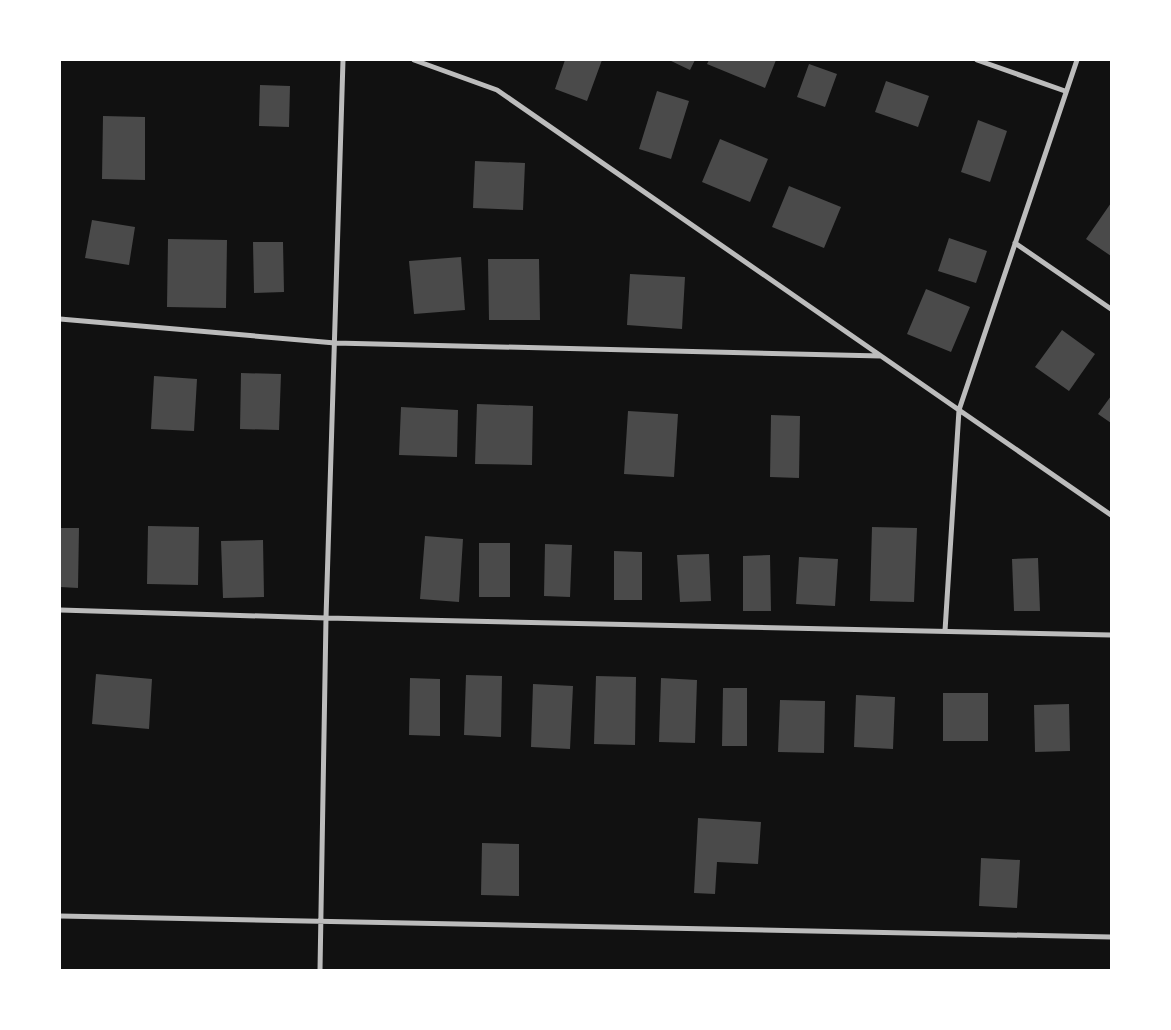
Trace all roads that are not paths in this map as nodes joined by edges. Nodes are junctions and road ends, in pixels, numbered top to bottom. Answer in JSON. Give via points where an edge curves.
{"nodes":[{"id":1,"x":343,"y":60,"type":"edge"},
{"id":2,"x":414,"y":60,"type":"edge"},
{"id":3,"x":977,"y":60,"type":"edge"},
{"id":4,"x":1076,"y":60,"type":"edge"},
{"id":5,"x":1065,"y":91,"type":"junction"},
{"id":6,"x":1015,"y":243,"type":"junction"},
{"id":7,"x":1111,"y":309,"type":"edge"},
{"id":8,"x":60,"y":319,"type":"edge"},
{"id":9,"x":335,"y":342,"type":"junction"},
{"id":10,"x":881,"y":356,"type":"junction"},
{"id":11,"x":959,"y":410,"type":"junction"},
{"id":12,"x":1111,"y":515,"type":"edge"},
{"id":13,"x":60,"y":610,"type":"edge"},
{"id":14,"x":326,"y":618,"type":"junction"},
{"id":15,"x":945,"y":631,"type":"junction"},
{"id":16,"x":1111,"y":635,"type":"edge"},
{"id":17,"x":60,"y":916,"type":"edge"},
{"id":18,"x":321,"y":921,"type":"junction"},
{"id":19,"x":1111,"y":937,"type":"edge"},
{"id":20,"x":320,"y":970,"type":"edge"}],
"edges":[{"from":1,"to":9,"type":"street"},
{"from":2,"to":10,"type":"street","via":[[497,90]]},
{"from":3,"to":5,"type":"street"},
{"from":4,"to":5,"type":"street"},
{"from":5,"to":6,"type":"street"},
{"from":6,"to":7,"type":"street"},
{"from":6,"to":11,"type":"street"},
{"from":8,"to":9,"type":"street"},
{"from":9,"to":10,"type":"street"},
{"from":9,"to":14,"type":"street"},
{"from":10,"to":11,"type":"street"},
{"from":11,"to":12,"type":"street"},
{"from":11,"to":15,"type":"street"},
{"from":13,"to":14,"type":"street"},
{"from":14,"to":15,"type":"street"},
{"from":14,"to":18,"type":"street"},
{"from":15,"to":16,"type":"street"},
{"from":17,"to":18,"type":"street"},
{"from":18,"to":19,"type":"street"},
{"from":18,"to":20,"type":"street"}]}
